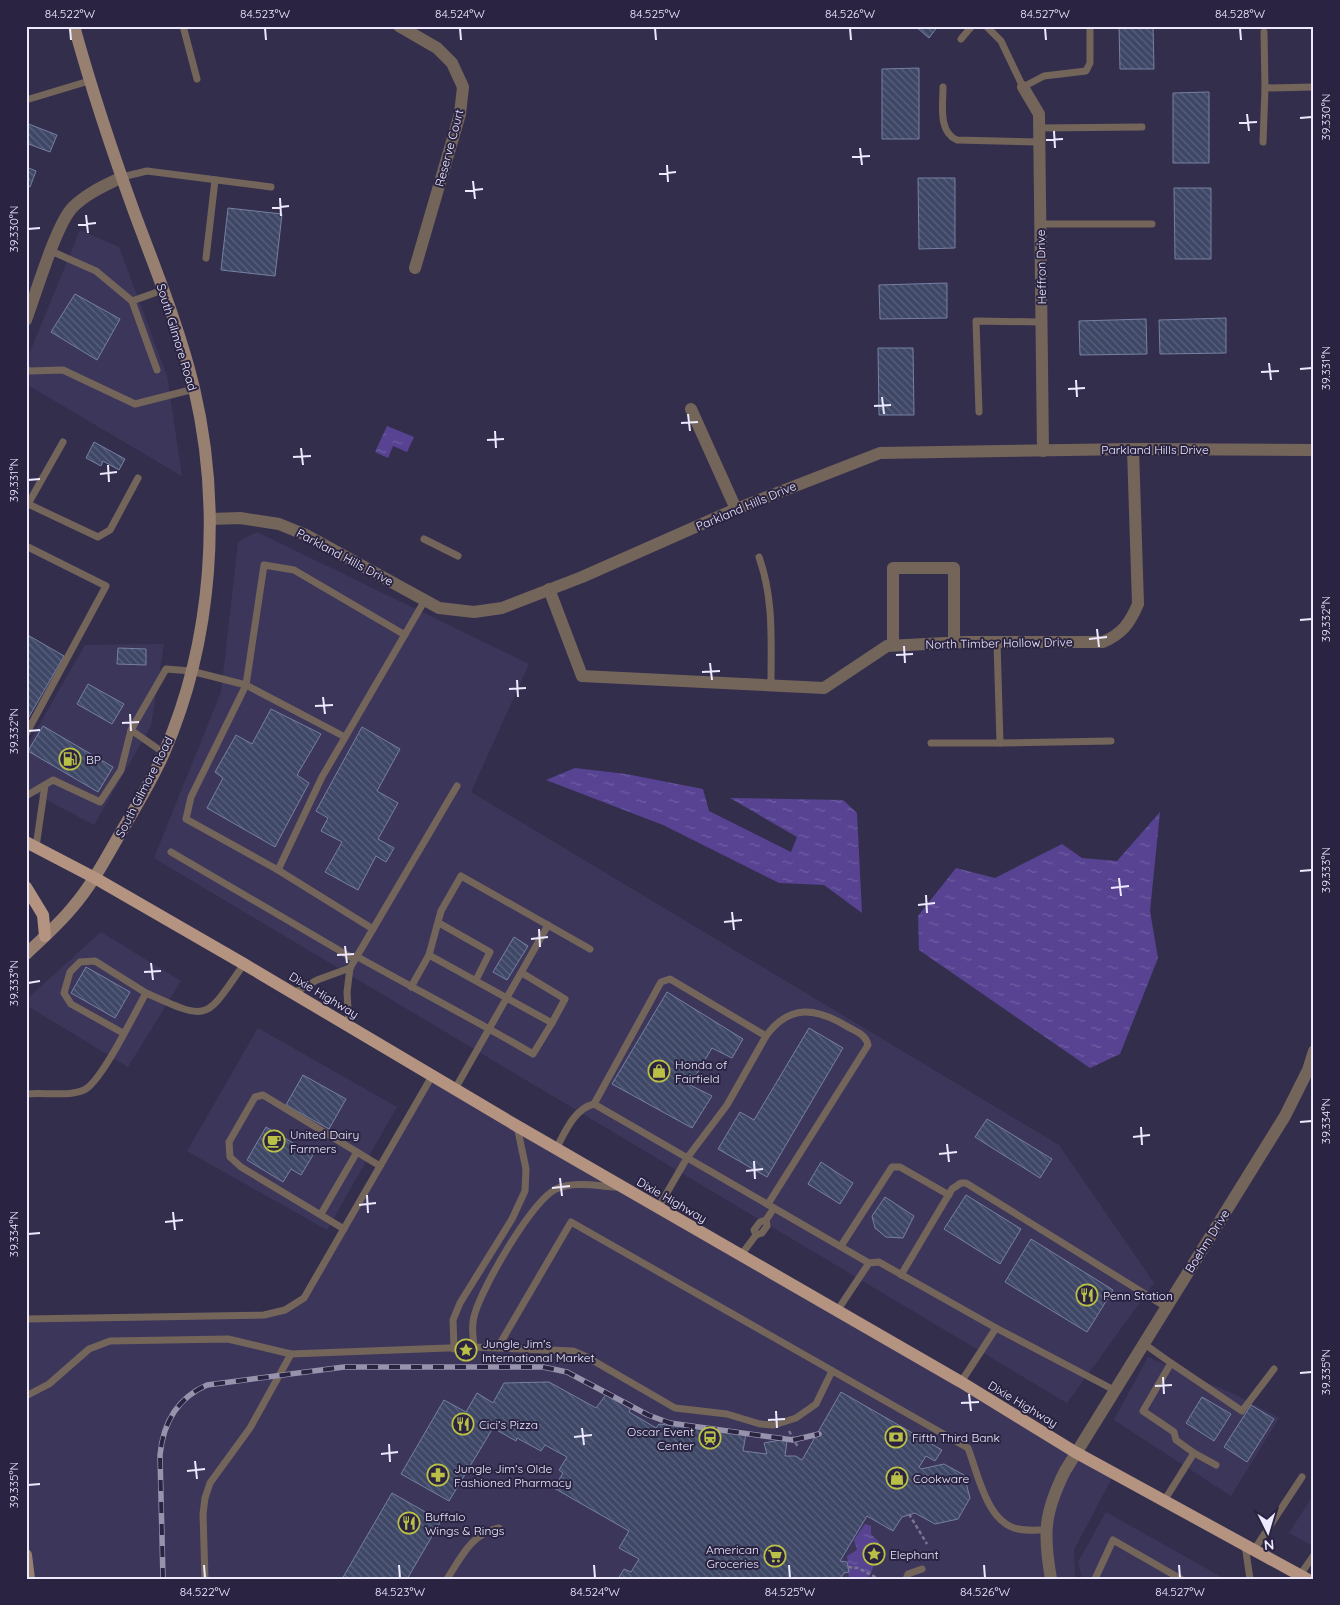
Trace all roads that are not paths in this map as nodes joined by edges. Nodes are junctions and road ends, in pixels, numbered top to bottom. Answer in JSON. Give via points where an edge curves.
{"nodes":[{"id":1,"x":74,"y":26,"type":"edge"},
{"id":2,"x":183,"y":26,"type":"edge"},
{"id":3,"x":399,"y":26,"type":"edge"},
{"id":4,"x":972,"y":26,"type":"edge"},
{"id":5,"x":986,"y":26,"type":"edge"},
{"id":6,"x":1090,"y":26,"type":"edge"},
{"id":7,"x":1264,"y":32,"type":"dead end"},
{"id":8,"x":961,"y":39,"type":"dead end"},
{"id":9,"x":197,"y":79,"type":"dead end"},
{"id":10,"x":89,"y":81,"type":"junction"},
{"id":11,"x":943,"y":87,"type":"dead end"},
{"id":12,"x":1023,"y":87,"type":"junction"},
{"id":13,"x":1265,"y":88,"type":"junction"},
{"id":14,"x":1314,"y":88,"type":"edge"},
{"id":15,"x":26,"y":100,"type":"edge"},
{"id":16,"x":1142,"y":127,"type":"dead end"},
{"id":17,"x":1039,"y":128,"type":"junction"},
{"id":18,"x":1039,"y":142,"type":"junction"},
{"id":19,"x":1263,"y":142,"type":"dead end"},
{"id":20,"x":122,"y":177,"type":"junction"},
{"id":21,"x":215,"y":180,"type":"junction"},
{"id":22,"x":271,"y":187,"type":"dead end"},
{"id":23,"x":1040,"y":224,"type":"junction"},
{"id":24,"x":1152,"y":224,"type":"dead end"},
{"id":25,"x":51,"y":251,"type":"junction"},
{"id":26,"x":206,"y":258,"type":"dead end"},
{"id":27,"x":415,"y":268,"type":"dead end"},
{"id":28,"x":163,"y":290,"type":"junction"},
{"id":29,"x":132,"y":301,"type":"junction"},
{"id":30,"x":26,"y":320,"type":"edge"},
{"id":31,"x":1042,"y":322,"type":"junction"},
{"id":32,"x":26,"y":369,"type":"edge"},
{"id":33,"x":157,"y":370,"type":"dead end"},
{"id":34,"x":194,"y":389,"type":"junction"},
{"id":35,"x":691,"y":410,"type":"dead end"},
{"id":36,"x":979,"y":412,"type":"dead end"},
{"id":37,"x":63,"y":442,"type":"dead end"},
{"id":38,"x":1133,"y":449,"type":"junction"},
{"id":39,"x":1314,"y":450,"type":"edge"},
{"id":40,"x":1043,"y":451,"type":"junction"},
{"id":41,"x":138,"y":478,"type":"dead end"},
{"id":42,"x":27,"y":504,"type":"edge"},
{"id":43,"x":736,"y":509,"type":"junction"},
{"id":44,"x":210,"y":519,"type":"junction"},
{"id":45,"x":424,"y":539,"type":"dead end"},
{"id":46,"x":26,"y":546,"type":"edge"},
{"id":47,"x":458,"y":556,"type":"dead end"},
{"id":48,"x":759,"y":557,"type":"dead end"},
{"id":49,"x":549,"y":589,"type":"junction"},
{"id":50,"x":425,"y":600,"type":"junction"},
{"id":51,"x":405,"y":635,"type":"junction"},
{"id":52,"x":997,"y":642,"type":"junction"},
{"id":53,"x":954,"y":643,"type":"junction"},
{"id":54,"x":893,"y":645,"type":"junction"},
{"id":55,"x":191,"y":671,"type":"junction"},
{"id":56,"x":246,"y":685,"type":"junction"},
{"id":57,"x":772,"y":685,"type":"junction"},
{"id":58,"x":131,"y":730,"type":"junction"},
{"id":59,"x":26,"y":734,"type":"edge"},
{"id":60,"x":345,"y":737,"type":"junction"},
{"id":61,"x":1111,"y":741,"type":"dead end"},
{"id":62,"x":931,"y":743,"type":"dead end"},
{"id":63,"x":1000,"y":743,"type":"junction"},
{"id":64,"x":164,"y":753,"type":"junction"},
{"id":65,"x":46,"y":785,"type":"junction"},
{"id":66,"x":457,"y":786,"type":"dead end"},
{"id":67,"x":26,"y":796,"type":"edge"},
{"id":68,"x":31,"y":844,"type":"edge"},
{"id":69,"x":171,"y":852,"type":"dead end"},
{"id":70,"x":278,"y":870,"type":"junction"},
{"id":71,"x":95,"y":878,"type":"junction"},
{"id":72,"x":26,"y":888,"type":"edge"},
{"id":73,"x":438,"y":922,"type":"junction"},
{"id":74,"x":548,"y":926,"type":"junction"},
{"id":75,"x":373,"y":929,"type":"junction"},
{"id":76,"x":45,"y":936,"type":"junction"},
{"id":77,"x":590,"y":949,"type":"dead end"},
{"id":78,"x":26,"y":954,"type":"edge"},
{"id":79,"x":429,"y":955,"type":"junction"},
{"id":80,"x":355,"y":958,"type":"junction"},
{"id":81,"x":244,"y":964,"type":"junction"},
{"id":82,"x":350,"y":968,"type":"junction"},
{"id":83,"x":522,"y":973,"type":"junction"},
{"id":84,"x":476,"y":980,"type":"junction"},
{"id":85,"x":411,"y":987,"type":"junction"},
{"id":86,"x":146,"y":993,"type":"junction"},
{"id":87,"x":294,"y":993,"type":"junction"},
{"id":88,"x":508,"y":996,"type":"junction"},
{"id":89,"x":552,"y":1023,"type":"junction"},
{"id":90,"x":349,"y":1026,"type":"junction"},
{"id":91,"x":490,"y":1029,"type":"junction"},
{"id":92,"x":123,"y":1034,"type":"junction"},
{"id":93,"x":766,"y":1036,"type":"junction"},
{"id":94,"x":1314,"y":1051,"type":"edge"},
{"id":95,"x":432,"y":1076,"type":"junction"},
{"id":96,"x":455,"y":1089,"type":"junction"},
{"id":97,"x":26,"y":1094,"type":"edge"},
{"id":98,"x":594,"y":1104,"type":"junction"},
{"id":99,"x":517,"y":1126,"type":"junction"},
{"id":100,"x":556,"y":1148,"type":"junction"},
{"id":101,"x":357,"y":1152,"type":"junction"},
{"id":102,"x":687,"y":1158,"type":"junction"},
{"id":103,"x":380,"y":1166,"type":"junction"},
{"id":104,"x":621,"y":1187,"type":"junction"},
{"id":105,"x":949,"y":1195,"type":"junction"},
{"id":106,"x":771,"y":1206,"type":"junction"},
{"id":107,"x":658,"y":1208,"type":"junction"},
{"id":108,"x":320,"y":1214,"type":"junction"},
{"id":109,"x":344,"y":1229,"type":"junction"},
{"id":110,"x":841,"y":1246,"type":"junction"},
{"id":111,"x":741,"y":1255,"type":"junction"},
{"id":112,"x":869,"y":1262,"type":"junction"},
{"id":113,"x":901,"y":1275,"type":"junction"},
{"id":114,"x":1166,"y":1307,"type":"junction"},
{"id":115,"x":837,"y":1311,"type":"junction"},
{"id":116,"x":26,"y":1319,"type":"edge"},
{"id":117,"x":996,"y":1328,"type":"junction"},
{"id":118,"x":1143,"y":1343,"type":"junction"},
{"id":119,"x":474,"y":1347,"type":"junction"},
{"id":120,"x":454,"y":1348,"type":"junction"},
{"id":121,"x":498,"y":1348,"type":"junction"},
{"id":122,"x":291,"y":1354,"type":"junction"},
{"id":123,"x":1171,"y":1363,"type":"junction"},
{"id":124,"x":1274,"y":1369,"type":"dead end"},
{"id":125,"x":832,"y":1371,"type":"junction"},
{"id":126,"x":961,"y":1382,"type":"junction"},
{"id":127,"x":1114,"y":1390,"type":"junction"},
{"id":128,"x":26,"y":1396,"type":"edge"},
{"id":129,"x":1075,"y":1452,"type":"junction"},
{"id":130,"x":1194,"y":1453,"type":"junction"},
{"id":131,"x":1216,"y":1465,"type":"dead end"},
{"id":132,"x":1302,"y":1478,"type":"dead end"},
{"id":133,"x":1164,"y":1501,"type":"junction"},
{"id":134,"x":500,"y":1528,"type":"dead end"},
{"id":135,"x":1046,"y":1530,"type":"junction"},
{"id":136,"x":1250,"y":1548,"type":"junction"},
{"id":137,"x":1314,"y":1555,"type":"edge"},
{"id":138,"x":26,"y":1556,"type":"edge"},
{"id":139,"x":922,"y":1569,"type":"dead end"},
{"id":140,"x":1304,"y":1577,"type":"edge"},
{"id":141,"x":29,"y":1579,"type":"edge"},
{"id":142,"x":205,"y":1579,"type":"edge"},
{"id":143,"x":447,"y":1579,"type":"edge"},
{"id":144,"x":906,"y":1579,"type":"edge"},
{"id":145,"x":1051,"y":1579,"type":"edge"},
{"id":146,"x":1095,"y":1579,"type":"edge"},
{"id":147,"x":1181,"y":1579,"type":"edge"},
{"id":148,"x":1250,"y":1579,"type":"edge"}],
"edges":[{"from":1,"to":10,"type":"main road","name":"South Gilmore Road"},
{"from":2,"to":9,"type":"lane"},
{"from":3,"to":27,"type":"street","name":"Reserve Court","via":[[438,48],[452,63],[463,87],[460,114]]},
{"from":4,"to":8,"type":"lane"},
{"from":5,"to":12,"type":"lane","via":[[1001,41]]},
{"from":6,"to":12,"type":"lane","via":[[1090,63],[1086,71],[1044,76]]},
{"from":7,"to":13,"type":"lane"},
{"from":10,"to":15,"type":"lane"},
{"from":10,"to":20,"type":"main road","name":"South Gilmore Road"},
{"from":11,"to":18,"type":"lane","via":[[944,125],[950,137],[957,140]]},
{"from":12,"to":17,"type":"street","name":"Heffron Drive","via":[[1039,114]]},
{"from":13,"to":14,"type":"lane"},
{"from":13,"to":19,"type":"lane"},
{"from":16,"to":17,"type":"lane"},
{"from":17,"to":18,"type":"street","name":"Heffron Drive"},
{"from":18,"to":23,"type":"street","name":"Heffron Drive"},
{"from":20,"to":21,"type":"lane","via":[[147,171]]},
{"from":20,"to":25,"type":"street","via":[[92,191],[71,209]]},
{"from":20,"to":28,"type":"main road","name":"South Gilmore Road"},
{"from":21,"to":22,"type":"lane"},
{"from":21,"to":26,"type":"lane"},
{"from":23,"to":24,"type":"lane"},
{"from":23,"to":31,"type":"street","name":"Heffron Drive"},
{"from":25,"to":29,"type":"lane","via":[[96,271]]},
{"from":25,"to":30,"type":"street"},
{"from":28,"to":29,"type":"lane"},
{"from":28,"to":34,"type":"main road","name":"South Gilmore Road"},
{"from":29,"to":33,"type":"lane"},
{"from":31,"to":36,"type":"lane","via":[[976,321]]},
{"from":31,"to":40,"type":"street","name":"Heffron Drive"},
{"from":32,"to":34,"type":"lane","via":[[63,370],[135,404]]},
{"from":34,"to":44,"type":"main road","name":"South Gilmore Road","via":[[206,458]]},
{"from":35,"to":43,"type":"street"},
{"from":37,"to":42,"type":"lane"},
{"from":38,"to":39,"type":"street","name":"Parkland Hills Drive"},
{"from":38,"to":40,"type":"street","name":"Parkland Hills Drive"},
{"from":38,"to":52,"type":"street","name":"North Timber Hollow Drive","via":[[1138,604],[1131,621],[1118,636],[1103,642]]},
{"from":40,"to":43,"type":"street","name":"Parkland Hills Drive","via":[[880,453]]},
{"from":41,"to":42,"type":"lane","via":[[110,530],[98,537]]},
{"from":43,"to":49,"type":"street","name":"Parkland Hills Drive"},
{"from":44,"to":50,"type":"street","name":"Parkland Hills Drive","via":[[240,518],[279,524],[306,534]]},
{"from":44,"to":55,"type":"main road","name":"South Gilmore Road","via":[[205,599]]},
{"from":45,"to":47,"type":"lane"},
{"from":46,"to":59,"type":"lane","via":[[106,586]]},
{"from":48,"to":57,"type":"lane","via":[[770,601]]},
{"from":49,"to":50,"type":"street","name":"Parkland Hills Drive","via":[[502,608],[474,612],[439,608]]},
{"from":49,"to":57,"type":"street","name":"North Timber Hollow Drive","via":[[582,676]]},
{"from":50,"to":51,"type":"lane"},
{"from":51,"to":56,"type":"lane","via":[[294,570],[264,565]]},
{"from":51,"to":60,"type":"lane"},
{"from":52,"to":53,"type":"street","name":"North Timber Hollow Drive"},
{"from":52,"to":63,"type":"lane"},
{"from":53,"to":54,"type":"street","name":"North Timber Hollow Drive"},
{"from":53,"to":54,"type":"street","via":[[954,568],[893,568]]},
{"from":54,"to":57,"type":"street","name":"North Timber Hollow Drive","via":[[824,688]]},
{"from":55,"to":56,"type":"lane"},
{"from":55,"to":58,"type":"lane","via":[[166,669]]},
{"from":55,"to":64,"type":"main road","name":"South Gilmore Road"},
{"from":56,"to":60,"type":"lane"},
{"from":56,"to":70,"type":"lane","via":[[191,797],[186,819]]},
{"from":58,"to":64,"type":"lane"},
{"from":58,"to":65,"type":"lane","via":[[120,770],[100,802],[53,780]]},
{"from":60,"to":70,"type":"lane","via":[[322,777]]},
{"from":61,"to":63,"type":"lane"},
{"from":62,"to":63,"type":"lane"},
{"from":64,"to":71,"type":"main road","name":"South Gilmore Road"},
{"from":65,"to":67,"type":"lane"},
{"from":65,"to":68,"type":"lane"},
{"from":66,"to":75,"type":"lane"},
{"from":68,"to":71,"type":"main road","name":"Dixie Highway"},
{"from":69,"to":80,"type":"lane"},
{"from":70,"to":75,"type":"lane"},
{"from":71,"to":76,"type":"main road","name":"South Gilmore Road"},
{"from":71,"to":81,"type":"main road","name":"Dixie Highway"},
{"from":72,"to":76,"type":"main road","via":[[43,915]]},
{"from":73,"to":74,"type":"lane","via":[[461,876]]},
{"from":73,"to":79,"type":"lane"},
{"from":73,"to":84,"type":"lane","via":[[490,952]]},
{"from":74,"to":77,"type":"lane"},
{"from":74,"to":83,"type":"lane"},
{"from":75,"to":80,"type":"lane"},
{"from":76,"to":78,"type":"main road","name":"South Gilmore Road"},
{"from":79,"to":84,"type":"lane"},
{"from":79,"to":85,"type":"lane"},
{"from":80,"to":82,"type":"lane"},
{"from":80,"to":85,"type":"lane"},
{"from":81,"to":86,"type":"lane","via":[[214,1007],[199,1013],[185,1011]]},
{"from":81,"to":87,"type":"main road","name":"Dixie Highway"},
{"from":82,"to":87,"type":"lane"},
{"from":82,"to":90,"type":"lane"},
{"from":83,"to":88,"type":"lane"},
{"from":83,"to":89,"type":"lane","via":[[565,999]]},
{"from":84,"to":88,"type":"lane"},
{"from":85,"to":91,"type":"lane"},
{"from":86,"to":92,"type":"lane"},
{"from":86,"to":92,"type":"lane","via":[[95,961],[80,962],[70,972],[64,994],[71,1004]]},
{"from":87,"to":90,"type":"main road","name":"Dixie Highway"},
{"from":88,"to":89,"type":"lane"},
{"from":88,"to":91,"type":"lane"},
{"from":89,"to":91,"type":"lane","via":[[533,1054]]},
{"from":90,"to":95,"type":"main road","name":"Dixie Highway"},
{"from":91,"to":96,"type":"lane"},
{"from":92,"to":97,"type":"lane","via":[[99,1076],[85,1090]]},
{"from":93,"to":98,"type":"lane","via":[[670,979],[661,982]]},
{"from":93,"to":102,"type":"lane","via":[[727,1105]]},
{"from":93,"to":106,"type":"lane","via":[[786,1017],[803,1011],[829,1015],[861,1034],[868,1045]]},
{"from":94,"to":114,"type":"street","name":"Boehm Drive","via":[[1285,1116]]},
{"from":95,"to":96,"type":"main road","name":"Dixie Highway"},
{"from":95,"to":103,"type":"lane"},
{"from":96,"to":99,"type":"main road","name":"Dixie Highway"},
{"from":98,"to":100,"type":"lane","via":[[576,1115]]},
{"from":98,"to":102,"type":"lane"},
{"from":99,"to":100,"type":"main road","name":"Dixie Highway"},
{"from":99,"to":120,"type":"lane","via":[[526,1168],[525,1191],[512,1219],[460,1303],[453,1320]]},
{"from":100,"to":104,"type":"main road","name":"Dixie Highway"},
{"from":101,"to":103,"type":"lane"},
{"from":101,"to":108,"type":"lane"},
{"from":101,"to":108,"type":"lane","via":[[263,1094],[255,1097],[229,1142],[230,1157]]},
{"from":102,"to":106,"type":"lane"},
{"from":102,"to":107,"type":"lane"},
{"from":103,"to":109,"type":"lane"},
{"from":104,"to":107,"type":"main road","name":"Dixie Highway"},
{"from":104,"to":119,"type":"lane","via":[[574,1185],[556,1190],[543,1199],[528,1217],[486,1287],[472,1327]]},
{"from":105,"to":110,"type":"lane","via":[[900,1167],[892,1167]]},
{"from":105,"to":113,"type":"lane"},
{"from":105,"to":114,"type":"lane","via":[[952,1189],[966,1183]]},
{"from":106,"to":110,"type":"lane"},
{"from":106,"to":111,"type":"lane","via":[[767,1226]]},
{"from":107,"to":111,"type":"main road","name":"Dixie Highway"},
{"from":108,"to":109,"type":"lane"},
{"from":109,"to":116,"type":"lane","via":[[304,1298],[285,1310],[264,1315]]},
{"from":110,"to":112,"type":"lane"},
{"from":111,"to":115,"type":"main road","name":"Dixie Highway"},
{"from":112,"to":113,"type":"lane","via":[[879,1262]]},
{"from":112,"to":115,"type":"lane"},
{"from":113,"to":117,"type":"lane"},
{"from":114,"to":118,"type":"street","name":"Boehm Drive"},
{"from":115,"to":126,"type":"main road","name":"Dixie Highway"},
{"from":117,"to":126,"type":"lane"},
{"from":117,"to":127,"type":"lane"},
{"from":118,"to":123,"type":"lane"},
{"from":118,"to":127,"type":"street","name":"Boehm Drive"},
{"from":119,"to":120,"type":"lane"},
{"from":119,"to":121,"type":"lane"},
{"from":120,"to":122,"type":"lane"},
{"from":121,"to":125,"type":"lane","via":[[572,1351],[675,1408],[727,1414],[760,1424],[774,1424],[806,1412],[816,1404]]},
{"from":121,"to":125,"type":"lane","via":[[571,1222]]},
{"from":122,"to":128,"type":"lane","via":[[228,1340],[110,1341],[89,1349],[49,1384]]},
{"from":122,"to":142,"type":"lane","via":[[250,1428],[210,1483],[203,1514]]},
{"from":123,"to":124,"type":"lane","via":[[1242,1411]]},
{"from":123,"to":130,"type":"lane","via":[[1143,1411],[1174,1432],[1176,1440]]},
{"from":125,"to":135,"type":"lane","via":[[968,1448],[990,1508],[1000,1521],[1017,1529]]},
{"from":126,"to":129,"type":"main road","name":"Dixie Highway"},
{"from":127,"to":129,"type":"street","name":"Boehm Drive"},
{"from":129,"to":133,"type":"main road","name":"Dixie Highway"},
{"from":129,"to":135,"type":"street","name":"Boehm Drive","via":[[1055,1491],[1046,1517]]},
{"from":130,"to":131,"type":"lane"},
{"from":130,"to":133,"type":"lane"},
{"from":132,"to":136,"type":"lane"},
{"from":133,"to":136,"type":"main road","name":"Dixie Highway"},
{"from":134,"to":143,"type":"lane","via":[[479,1535]]},
{"from":135,"to":145,"type":"street","name":"Boehm Drive"},
{"from":136,"to":140,"type":"main road","name":"Dixie Highway"},
{"from":136,"to":148,"type":"lane"},
{"from":137,"to":140,"type":"lane"},
{"from":138,"to":141,"type":"main road"},
{"from":139,"to":144,"type":"lane","via":[[908,1574]]},
{"from":146,"to":147,"type":"lane","via":[[1113,1540]]}]}
